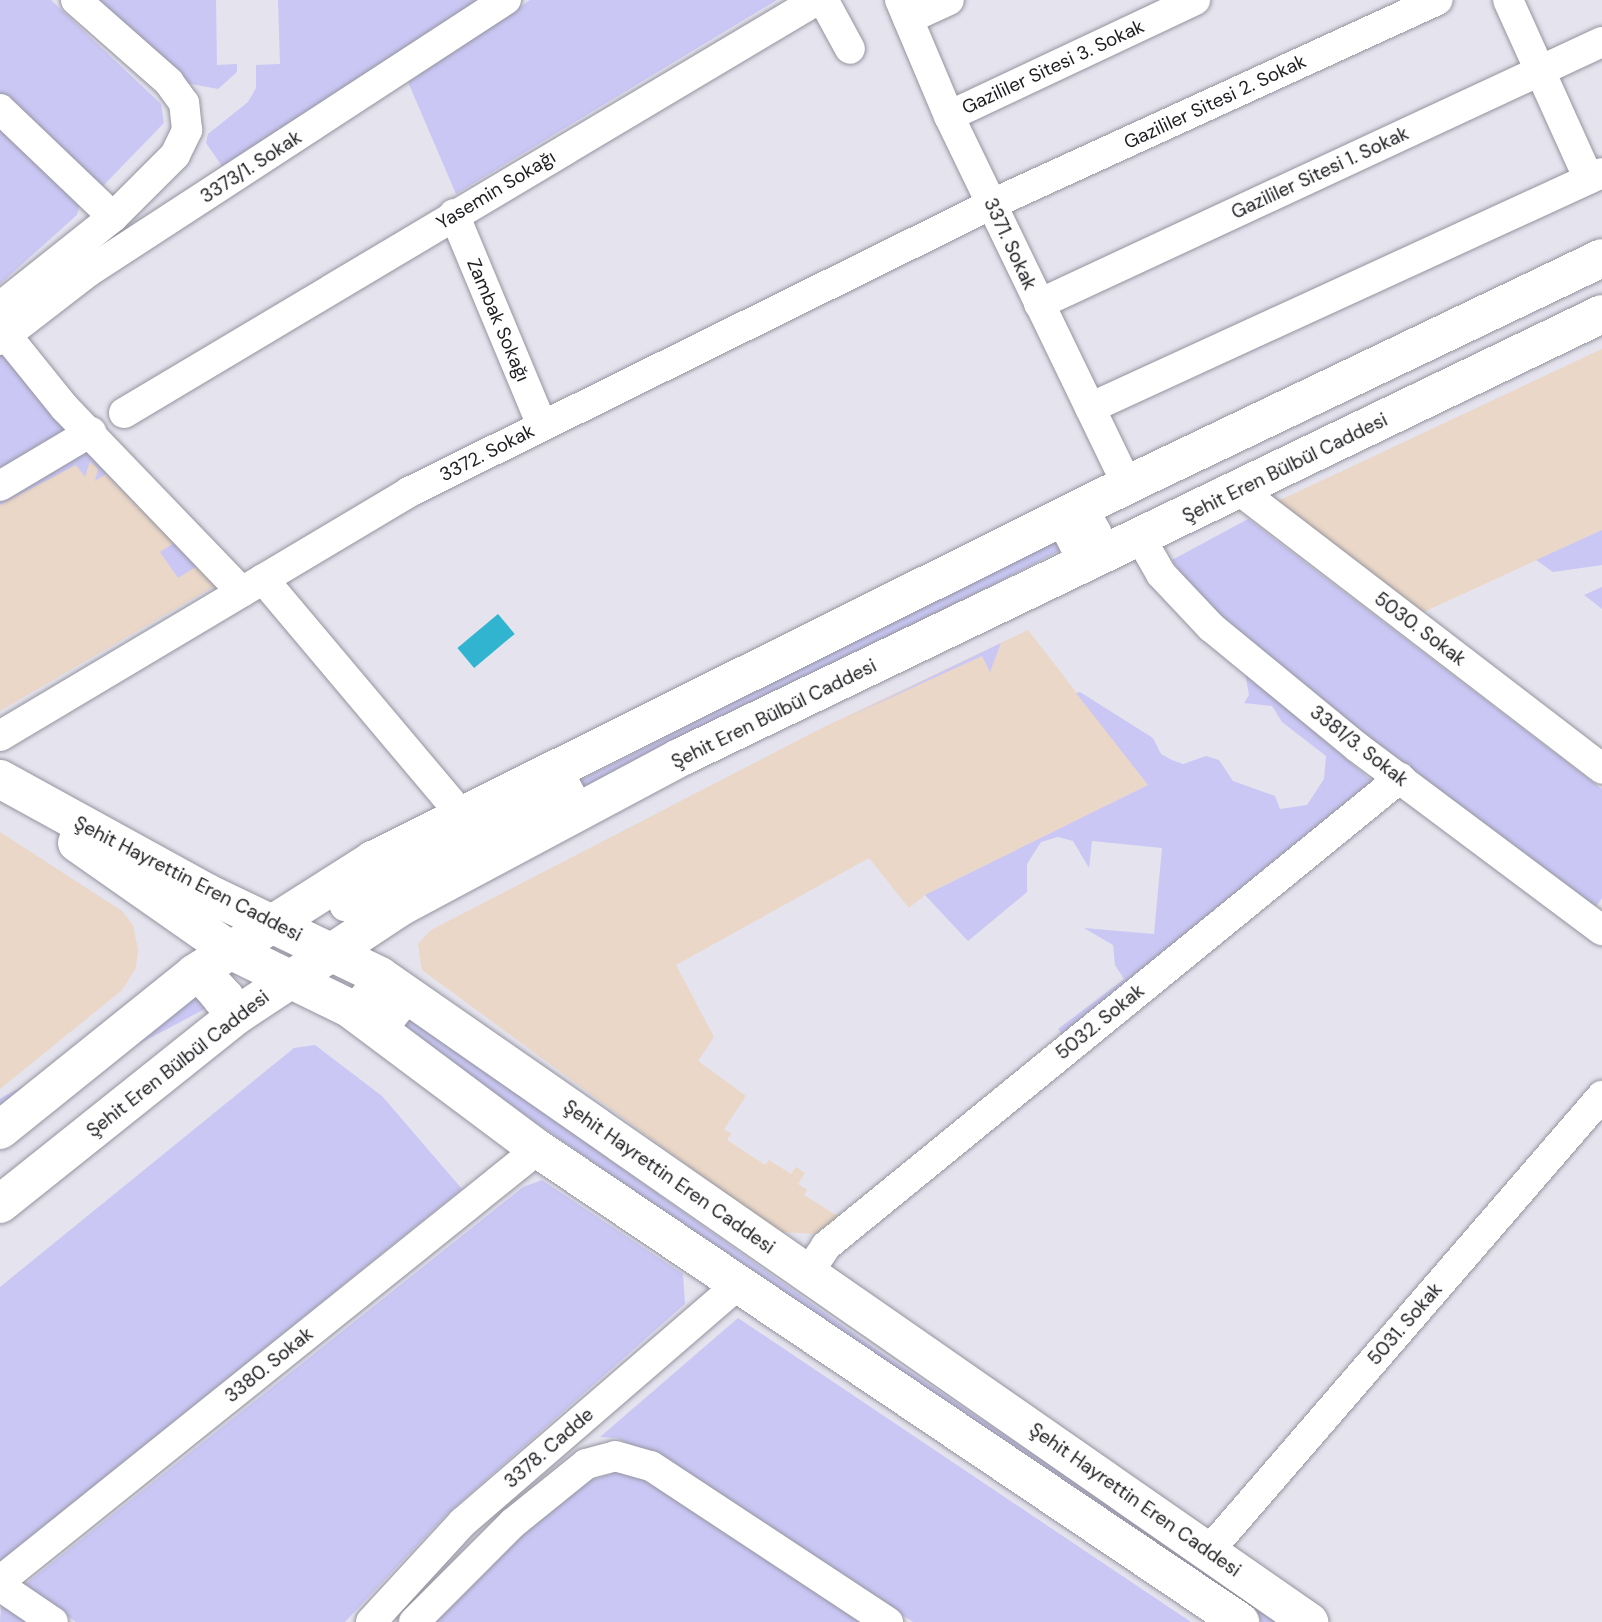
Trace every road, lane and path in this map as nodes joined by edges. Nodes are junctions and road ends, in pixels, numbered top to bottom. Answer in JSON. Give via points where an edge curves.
{"nodes":[{"id":1,"x":76,"y":0,"type":"edge"},
{"id":2,"x":506,"y":0,"type":"edge"},
{"id":3,"x":949,"y":0,"type":"edge"},
{"id":4,"x":1195,"y":0,"type":"edge"},
{"id":5,"x":1438,"y":0,"type":"edge"},
{"id":6,"x":1508,"y":0,"type":"edge"},
{"id":7,"x":904,"y":10,"type":"edge"},
{"id":8,"x":1602,"y":42,"type":"edge"},
{"id":9,"x":850,"y":49,"type":"dead end"},
{"id":10,"x":1540,"y":70,"type":"junction"},
{"id":11,"x":1,"y":110,"type":"edge"},
{"id":12,"x":949,"y":116,"type":"junction"},
{"id":13,"x":1595,"y":176,"type":"edge"},
{"id":14,"x":992,"y":204,"type":"junction"},
{"id":15,"x":454,"y":214,"type":"junction"},
{"id":16,"x":113,"y":217,"type":"junction"},
{"id":17,"x":1602,"y":258,"type":"edge"},
{"id":18,"x":1039,"y":304,"type":"junction"},
{"id":19,"x":1602,"y":314,"type":"edge"},
{"id":20,"x":2,"y":327,"type":"edge"},
{"id":21,"x":1090,"y":408,"type":"junction"},
{"id":22,"x":124,"y":413,"type":"dead end"},
{"id":23,"x":542,"y":425,"type":"junction"},
{"id":24,"x":91,"y":432,"type":"junction"},
{"id":25,"x":1127,"y":485,"type":"junction"},
{"id":26,"x":0,"y":486,"type":"edge"},
{"id":27,"x":1239,"y":490,"type":"junction"},
{"id":28,"x":1175,"y":520,"type":"junction"},
{"id":29,"x":1140,"y":537,"type":"junction"},
{"id":30,"x":252,"y":585,"type":"junction"},
{"id":31,"x":0,"y":736,"type":"edge"},
{"id":32,"x":1602,"y":769,"type":"edge"},
{"id":33,"x":1400,"y":778,"type":"junction"},
{"id":34,"x":0,"y":779,"type":"edge"},
{"id":35,"x":0,"y":785,"type":"edge"},
{"id":36,"x":461,"y":815,"type":"junction"},
{"id":37,"x":386,"y":882,"type":"joint"},
{"id":38,"x":1599,"y":923,"type":"edge"},
{"id":39,"x":272,"y":924,"type":"junction"},
{"id":40,"x":331,"y":952,"type":"junction"},
{"id":41,"x":223,"y":966,"type":"junction"},
{"id":42,"x":290,"y":979,"type":"junction"},
{"id":43,"x":1602,"y":1096,"type":"edge"},
{"id":44,"x":0,"y":1130,"type":"edge"},
{"id":45,"x":538,"y":1149,"type":"junction"},
{"id":46,"x":0,"y":1204,"type":"edge"},
{"id":47,"x":808,"y":1273,"type":"junction"},
{"id":48,"x":738,"y":1285,"type":"junction"},
{"id":49,"x":1208,"y":1552,"type":"junction"},
{"id":50,"x":0,"y":1583,"type":"edge"},
{"id":51,"x":53,"y":1622,"type":"edge"},
{"id":52,"x":371,"y":1622,"type":"edge"},
{"id":53,"x":414,"y":1622,"type":"edge"},
{"id":54,"x":888,"y":1622,"type":"edge"},
{"id":55,"x":1240,"y":1622,"type":"edge"},
{"id":56,"x":1309,"y":1622,"type":"edge"}],
"edges":[{"from":1,"to":16,"type":"street","via":[[169,82],[184,103],[187,130],[175,155]]},
{"from":2,"to":20,"type":"street","name":"3373/1. Sokak"},
{"from":3,"to":7,"type":"street"},
{"from":4,"to":12,"type":"street","name":"Gazililer Sitesi 3. Sokak"},
{"from":5,"to":14,"type":"street","name":"Gazililer Sitesi 2. Sokak"},
{"from":6,"to":10,"type":"street"},
{"from":7,"to":12,"type":"street","name":"3371. Sokak"},
{"from":8,"to":10,"type":"street","name":"Gazililer Sitesi 1. Sokak"},
{"from":9,"to":15,"type":"street","name":"Yasemin Sokağı","via":[[825,4],[815,1]]},
{"from":10,"to":13,"type":"street"},
{"from":10,"to":18,"type":"street","name":"Gazililer Sitesi 1. Sokak"},
{"from":11,"to":16,"type":"street"},
{"from":12,"to":14,"type":"street","name":"3371. Sokak"},
{"from":13,"to":21,"type":"street"},
{"from":14,"to":18,"type":"street","name":"3371. Sokak"},
{"from":14,"to":23,"type":"street","name":"3372. Sokak"},
{"from":15,"to":22,"type":"street","name":"Yasemin Sokağı"},
{"from":15,"to":23,"type":"street","name":"Zambak Sokağı"},
{"from":16,"to":20,"type":"street"},
{"from":17,"to":25,"type":"main road"},
{"from":18,"to":21,"type":"street","name":"3371. Sokak"},
{"from":19,"to":27,"type":"main road","name":"Şehit Eren Bülbül Caddesi"},
{"from":20,"to":24,"type":"street","via":[[65,408]]},
{"from":21,"to":25,"type":"street","name":"3371. Sokak"},
{"from":23,"to":30,"type":"street","name":"3372. Sokak","via":[[409,492]]},
{"from":24,"to":26,"type":"street"},
{"from":24,"to":30,"type":"street"},
{"from":25,"to":28,"type":"main road"},
{"from":25,"to":36,"type":"main road"},
{"from":27,"to":28,"type":"main road","name":"Şehit Eren Bülbül Caddesi"},
{"from":27,"to":32,"type":"street","name":"5030. Sokak"},
{"from":28,"to":29,"type":"main road","name":"Şehit Eren Bülbül Caddesi"},
{"from":29,"to":33,"type":"street","name":"3381/3. Sokak","via":[[1161,574],[1212,626]]},
{"from":29,"to":40,"type":"main road","name":"Şehit Eren Bülbül Caddesi","via":[[679,758],[400,907]]},
{"from":30,"to":31,"type":"street","name":"3372. Sokak"},
{"from":30,"to":36,"type":"street"},
{"from":33,"to":38,"type":"street","name":"3381/3. Sokak"},
{"from":33,"to":47,"type":"street","name":"5032. Sokak","via":[[826,1245]]},
{"from":34,"to":39,"type":"main road","name":"Şehit Hayrettin Eren Caddesi"},
{"from":35,"to":41,"type":"main road","name":"Şehit Hayrettin Eren Caddesi","via":[[173,914]]},
{"from":36,"to":39,"type":"main road","via":[[373,860]]},
{"from":37,"to":37,"type":"street","via":[[392,887],[570,794],[564,782]]},
{"from":39,"to":40,"type":"main road","name":"Şehit Hayrettin Eren Caddesi"},
{"from":39,"to":41,"type":"main road"},
{"from":40,"to":42,"type":"main road","name":"Şehit Eren Bülbül Caddesi"},
{"from":40,"to":47,"type":"main road","name":"Şehit Hayrettin Eren Caddesi","via":[[380,976]]},
{"from":41,"to":42,"type":"main road","name":"Şehit Hayrettin Eren Caddesi"},
{"from":41,"to":44,"type":"main road","via":[[195,973]]},
{"from":42,"to":45,"type":"main road","name":"Şehit Hayrettin Eren Caddesi","via":[[349,1009]]},
{"from":42,"to":46,"type":"main road","name":"Şehit Eren Bülbül Caddesi","via":[[237,1015]]},
{"from":43,"to":49,"type":"street","name":"5031. Sokak"},
{"from":45,"to":48,"type":"main road","name":"Şehit Hayrettin Eren Caddesi"},
{"from":45,"to":50,"type":"street","name":"3380. Sokak"},
{"from":47,"to":49,"type":"main road","name":"Şehit Hayrettin Eren Caddesi"},
{"from":48,"to":52,"type":"street","name":"3378. Cadde","via":[[463,1522]]},
{"from":48,"to":55,"type":"main road","name":"Şehit Hayrettin Eren Caddesi"},
{"from":49,"to":56,"type":"main road","name":"Şehit Hayrettin Eren Caddesi"},
{"from":50,"to":51,"type":"street"},
{"from":53,"to":54,"type":"street","via":[[513,1523],[586,1464],[615,1455],[651,1466]]}]}
